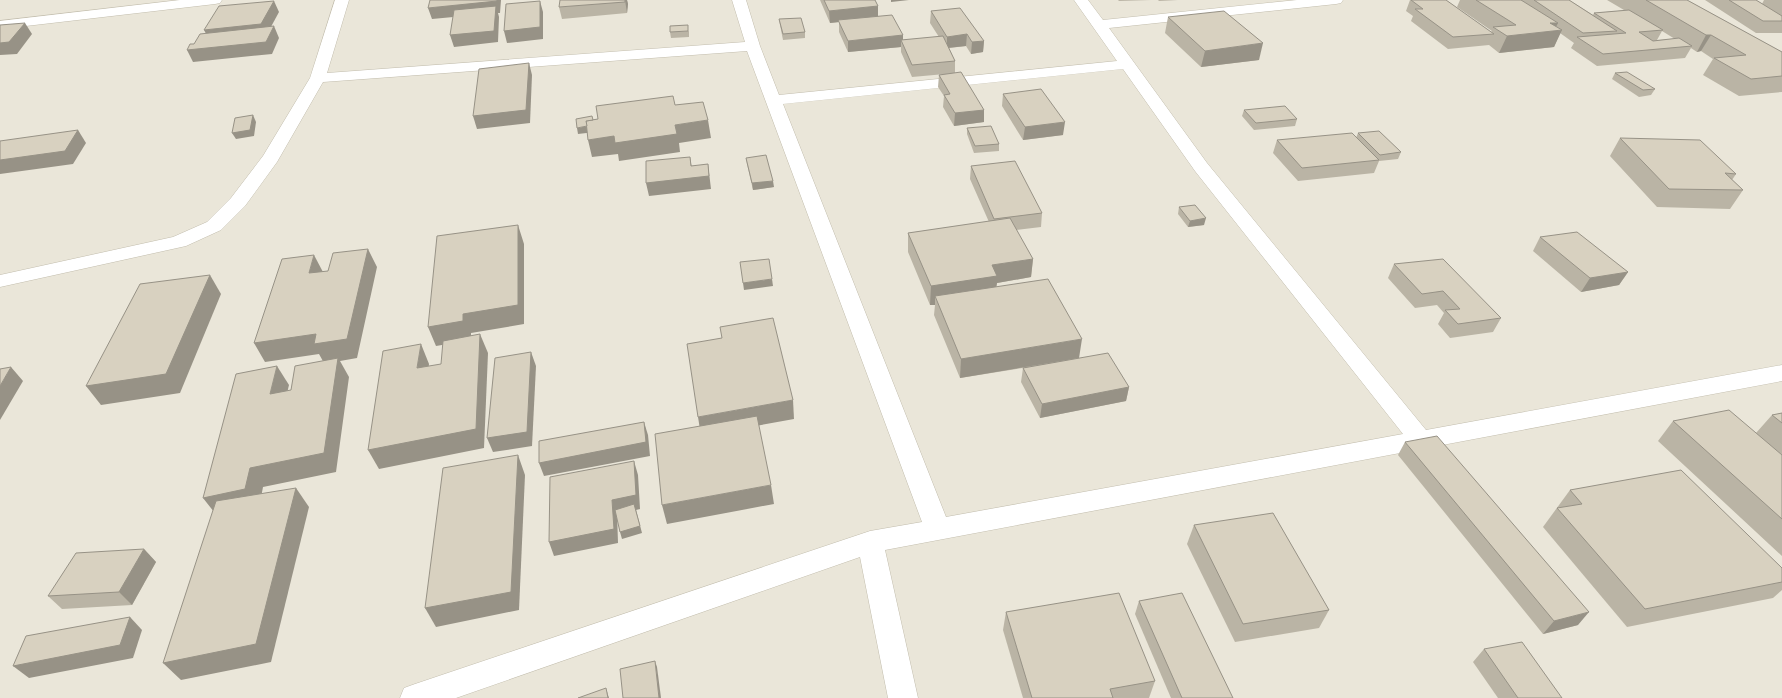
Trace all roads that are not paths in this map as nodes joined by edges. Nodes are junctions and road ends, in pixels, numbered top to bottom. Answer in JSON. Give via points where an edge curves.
{"nodes":[{"id":1,"x":215,"y":0,"type":"edge"},
{"id":2,"x":342,"y":0,"type":"edge"},
{"id":3,"x":740,"y":0,"type":"edge"},
{"id":4,"x":1081,"y":0,"type":"edge"},
{"id":5,"x":1336,"y":0,"type":"edge"},
{"id":6,"x":0,"y":25,"type":"edge"},
{"id":7,"x":1100,"y":25,"type":"junction"},
{"id":8,"x":753,"y":46,"type":"junction"},
{"id":9,"x":1128,"y":64,"type":"junction"},
{"id":10,"x":318,"y":78,"type":"junction"},
{"id":11,"x":773,"y":100,"type":"junction"},
{"id":12,"x":0,"y":281,"type":"edge"},
{"id":13,"x":1782,"y":373,"type":"edge"},
{"id":14,"x":1420,"y":439,"type":"junction"},
{"id":15,"x":938,"y":530,"type":"junction"},
{"id":16,"x":870,"y":542,"type":"junction"},
{"id":17,"x":415,"y":698,"type":"edge"},
{"id":18,"x":903,"y":698,"type":"edge"}],
"edges":[{"from":1,"to":6,"type":"street"},
{"from":2,"to":10,"type":"street"},
{"from":3,"to":8,"type":"street"},
{"from":4,"to":7,"type":"street"},
{"from":5,"to":7,"type":"street"},
{"from":7,"to":9,"type":"street"},
{"from":8,"to":10,"type":"street"},
{"from":8,"to":11,"type":"street"},
{"from":9,"to":11,"type":"street"},
{"from":9,"to":14,"type":"street","via":[[1201,167]]},
{"from":10,"to":12,"type":"street","via":[[271,158],[238,202],[214,226],[179,242]]},
{"from":11,"to":15,"type":"street"},
{"from":13,"to":14,"type":"street"},
{"from":14,"to":15,"type":"street"},
{"from":15,"to":16,"type":"street"},
{"from":16,"to":17,"type":"street"},
{"from":16,"to":18,"type":"street"}]}
